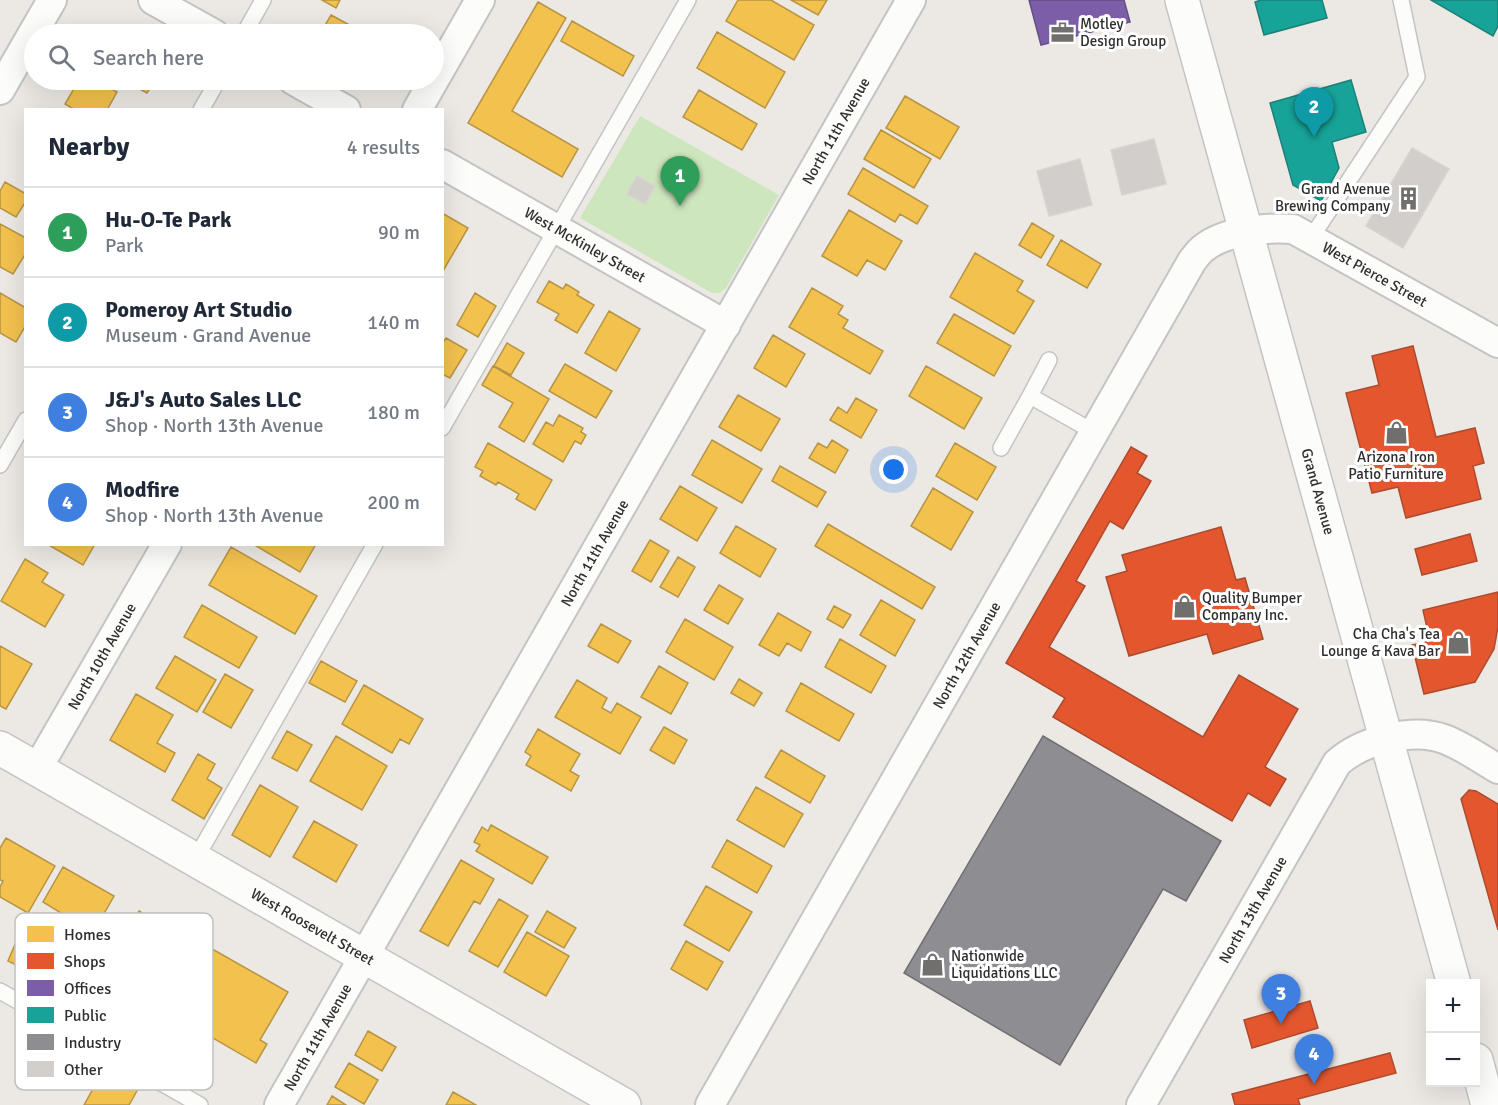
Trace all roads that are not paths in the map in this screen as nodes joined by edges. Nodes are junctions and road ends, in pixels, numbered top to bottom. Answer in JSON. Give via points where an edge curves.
{"nodes":[{"id":1,"x":52,"y":0,"type":"edge"},
{"id":2,"x":153,"y":0,"type":"edge"},
{"id":3,"x":263,"y":0,"type":"edge"},
{"id":4,"x":480,"y":0,"type":"edge"},
{"id":5,"x":688,"y":0,"type":"edge"},
{"id":6,"x":911,"y":0,"type":"edge"},
{"id":7,"x":1182,"y":0,"type":"edge"},
{"id":8,"x":1401,"y":0,"type":"edge"},
{"id":9,"x":38,"y":24,"type":"edge"},
{"id":10,"x":196,"y":24,"type":"edge"},
{"id":11,"x":250,"y":24,"type":"edge"},
{"id":12,"x":24,"y":48,"type":"edge"},
{"id":13,"x":444,"y":63,"type":"edge"},
{"id":14,"x":0,"y":90,"type":"edge"},
{"id":15,"x":212,"y":90,"type":"edge"},
{"id":16,"x":311,"y":90,"type":"edge"},
{"id":17,"x":428,"y":90,"type":"edge"},
{"id":18,"x":202,"y":108,"type":"edge"},
{"id":19,"x":342,"y":108,"type":"edge"},
{"id":20,"x":418,"y":108,"type":"edge"},
{"id":21,"x":444,"y":165,"type":"edge"},
{"id":22,"x":557,"y":229,"type":"junction"},
{"id":23,"x":1246,"y":231,"type":"junction"},
{"id":24,"x":1311,"y":238,"type":"junction"},
{"id":25,"x":726,"y":325,"type":"junction"},
{"id":26,"x":1498,"y":343,"type":"edge"},
{"id":27,"x":1049,"y":360,"type":"dead end"},
{"id":28,"x":1030,"y":396,"type":"junction"},
{"id":29,"x":24,"y":423,"type":"edge"},
{"id":30,"x":444,"y":425,"type":"edge"},
{"id":31,"x":1094,"y":432,"type":"junction"},
{"id":32,"x":1001,"y":448,"type":"dead end"},
{"id":33,"x":0,"y":465,"type":"edge"},
{"id":34,"x":166,"y":546,"type":"edge"},
{"id":35,"x":374,"y":546,"type":"edge"},
{"id":36,"x":1387,"y":739,"type":"junction"},
{"id":37,"x":0,"y":748,"type":"edge"},
{"id":38,"x":37,"y":769,"type":"junction"},
{"id":39,"x":1498,"y":769,"type":"edge"},
{"id":40,"x":195,"y":860,"type":"junction"},
{"id":41,"x":363,"y":956,"type":"junction"},
{"id":42,"x":1454,"y":979,"type":"edge"},
{"id":43,"x":0,"y":991,"type":"edge"},
{"id":44,"x":15,"y":1000,"type":"edge"},
{"id":45,"x":1480,"y":1075,"type":"edge"},
{"id":46,"x":174,"y":1090,"type":"edge"},
{"id":47,"x":200,"y":1105,"type":"edge"},
{"id":48,"x":279,"y":1105,"type":"edge"},
{"id":49,"x":624,"y":1105,"type":"edge"},
{"id":50,"x":710,"y":1105,"type":"edge"},
{"id":51,"x":1141,"y":1105,"type":"edge"},
{"id":52,"x":1488,"y":1105,"type":"edge"}],
"edges":[{"from":1,"to":9,"type":"street"},
{"from":2,"to":10,"type":"street"},
{"from":3,"to":11,"type":"lane"},
{"from":4,"to":13,"type":"street"},
{"from":5,"to":22,"type":"lane"},
{"from":6,"to":25,"type":"street","name":"North 11th Avenue"},
{"from":7,"to":23,"type":"main road","name":"Grand Avenue"},
{"from":8,"to":24,"type":"lane","via":[[1417,76]]},
{"from":12,"to":14,"type":"street"},
{"from":15,"to":18,"type":"lane"},
{"from":16,"to":19,"type":"street"},
{"from":17,"to":20,"type":"street"},
{"from":21,"to":22,"type":"street","name":"West McKinley Street"},
{"from":22,"to":25,"type":"street","name":"West McKinley Street"},
{"from":22,"to":30,"type":"lane"},
{"from":23,"to":24,"type":"street","name":"West Pierce Street","via":[[1282,228]]},
{"from":23,"to":31,"type":"street","name":"North 12th Avenue","via":[[1205,247],[1192,261]]},
{"from":23,"to":36,"type":"main road","name":"Grand Avenue"},
{"from":24,"to":26,"type":"street","name":"West Pierce Street"},
{"from":25,"to":41,"type":"street","name":"North 11th Avenue"},
{"from":27,"to":28,"type":"lane"},
{"from":28,"to":31,"type":"lane"},
{"from":28,"to":32,"type":"lane"},
{"from":29,"to":33,"type":"lane"},
{"from":31,"to":50,"type":"street","name":"North 12th Avenue"},
{"from":34,"to":38,"type":"street","name":"North 10th Avenue"},
{"from":35,"to":40,"type":"lane"},
{"from":36,"to":39,"type":"street","via":[[1408,735],[1444,739]]},
{"from":36,"to":42,"type":"main road","name":"Grand Avenue"},
{"from":36,"to":51,"type":"street","name":"North 13th Avenue","via":[[1346,755],[1337,763]]},
{"from":37,"to":38,"type":"main road","name":"West Roosevelt Street"},
{"from":38,"to":40,"type":"main road","name":"West Roosevelt Street"},
{"from":40,"to":41,"type":"main road","name":"West Roosevelt Street"},
{"from":41,"to":48,"type":"street","name":"North 11th Avenue"},
{"from":41,"to":49,"type":"main road","name":"West Roosevelt Street"},
{"from":43,"to":44,"type":"lane"},
{"from":45,"to":52,"type":"main road"},
{"from":46,"to":47,"type":"lane"}]}
